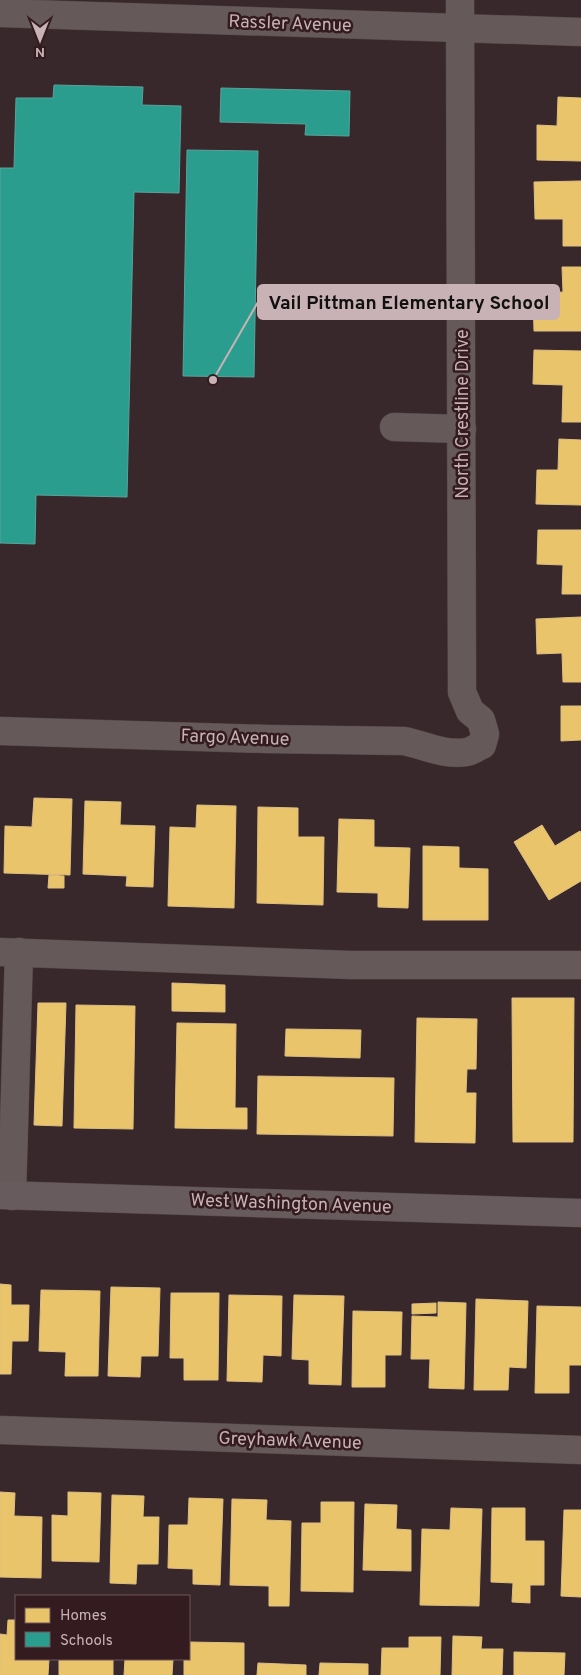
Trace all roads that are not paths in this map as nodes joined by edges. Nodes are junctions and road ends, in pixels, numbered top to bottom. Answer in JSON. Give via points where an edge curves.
{"nodes":[{"id":1,"x":460,"y":0,"type":"edge"},
{"id":2,"x":0,"y":13,"type":"edge"},
{"id":3,"x":460,"y":29,"type":"junction"},
{"id":4,"x":581,"y":32,"type":"edge"},
{"id":5,"x":394,"y":427,"type":"dead end"},
{"id":6,"x":462,"y":429,"type":"junction"},
{"id":7,"x":0,"y":730,"type":"edge"},
{"id":8,"x":468,"y":752,"type":"joint"},
{"id":9,"x":9,"y":952,"type":"edge"},
{"id":10,"x":581,"y":965,"type":"edge"},
{"id":11,"x":6,"y":1195,"type":"edge"},
{"id":12,"x":581,"y":1213,"type":"edge"},
{"id":13,"x":0,"y":1430,"type":"edge"},
{"id":14,"x":581,"y":1450,"type":"edge"}],
"edges":[{"from":1,"to":3,"type":"street","name":"North Crestline Drive"},
{"from":2,"to":3,"type":"street","name":"Rassler Avenue"},
{"from":3,"to":4,"type":"street","name":"Rassler Avenue"},
{"from":3,"to":6,"type":"street","name":"North Crestline Drive"},
{"from":5,"to":6,"type":"street"},
{"from":6,"to":8,"type":"street","name":"North Crestline Drive","via":[[462,692],[470,711],[481,720],[485,734],[482,745]]},
{"from":7,"to":8,"type":"street","name":"Fargo Avenue","via":[[404,741],[440,751]]},
{"from":9,"to":10,"type":"street","via":[[351,965]]},
{"from":9,"to":11,"type":"street"},
{"from":11,"to":12,"type":"main road","name":"West Washington Avenue"},
{"from":13,"to":14,"type":"street","name":"Greyhawk Avenue"}]}
